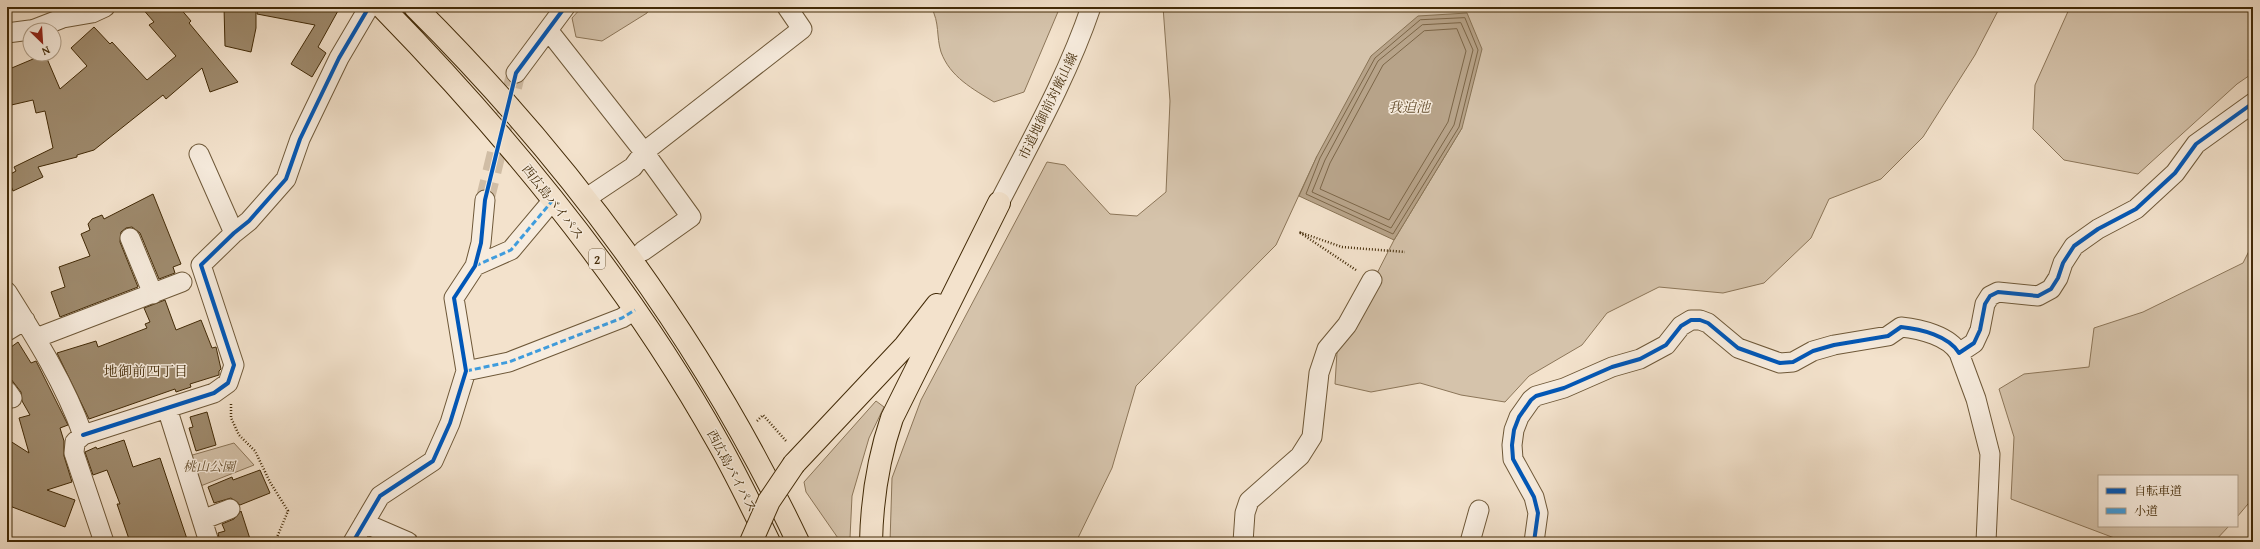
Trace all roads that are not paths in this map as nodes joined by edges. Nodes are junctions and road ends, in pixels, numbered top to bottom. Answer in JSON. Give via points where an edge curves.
{"nodes":[{"id":1,"x":106,"y":7,"type":"edge"},
{"id":2,"x":369,"y":7,"type":"edge"},
{"id":3,"x":382,"y":7,"type":"edge"},
{"id":4,"x":415,"y":7,"type":"edge"},
{"id":5,"x":565,"y":7,"type":"edge"},
{"id":6,"x":787,"y":7,"type":"edge"},
{"id":7,"x":1091,"y":7,"type":"edge"},
{"id":8,"x":52,"y":22,"type":"edge"},
{"id":9,"x":548,"y":30,"type":"junction"},
{"id":10,"x":22,"y":31,"type":"edge"},
{"id":11,"x":7,"y":33,"type":"edge"},
{"id":12,"x":516,"y":73,"type":"tunnel mouth"},
{"id":13,"x":2253,"y":103,"type":"edge"},
{"id":14,"x":644,"y":152,"type":"junction"},
{"id":15,"x":199,"y":154,"type":"dead end"},
{"id":16,"x":585,"y":199,"type":"junction"},
{"id":17,"x":485,"y":200,"type":"tunnel mouth"},
{"id":18,"x":553,"y":200,"type":"junction"},
{"id":19,"x":999,"y":203,"type":"junction"},
{"id":20,"x":234,"y":233,"type":"junction"},
{"id":21,"x":130,"y":238,"type":"dead end"},
{"id":22,"x":643,"y":251,"type":"dead end"},
{"id":23,"x":475,"y":266,"type":"junction"},
{"id":24,"x":1372,"y":280,"type":"road end"},
{"id":25,"x":182,"y":282,"type":"dead end"},
{"id":26,"x":7,"y":292,"type":"edge"},
{"id":27,"x":153,"y":294,"type":"junction"},
{"id":28,"x":635,"y":310,"type":"junction"},
{"id":29,"x":25,"y":320,"type":"junction"},
{"id":30,"x":7,"y":331,"type":"edge"},
{"id":31,"x":36,"y":338,"type":"junction"},
{"id":32,"x":1959,"y":353,"type":"junction"},
{"id":33,"x":466,"y":371,"type":"junction"},
{"id":34,"x":167,"y":408,"type":"junction"},
{"id":35,"x":83,"y":435,"type":"junction"},
{"id":36,"x":230,"y":509,"type":"dead end"},
{"id":37,"x":1473,"y":516,"type":"dead end"},
{"id":38,"x":202,"y":520,"type":"junction"},
{"id":39,"x":364,"y":523,"type":"junction"},
{"id":40,"x":104,"y":542,"type":"edge"},
{"id":41,"x":209,"y":542,"type":"edge"},
{"id":42,"x":353,"y":542,"type":"edge"},
{"id":43,"x":408,"y":542,"type":"edge"},
{"id":44,"x":751,"y":542,"type":"edge"},
{"id":45,"x":770,"y":542,"type":"edge"},
{"id":46,"x":798,"y":542,"type":"edge"},
{"id":47,"x":871,"y":542,"type":"edge"},
{"id":48,"x":1243,"y":542,"type":"edge"},
{"id":49,"x":1470,"y":542,"type":"edge"},
{"id":50,"x":1534,"y":542,"type":"edge"},
{"id":51,"x":1986,"y":542,"type":"edge"}],
"edges":[{"from":1,"to":8,"type":"street","via":[[92,13]]},
{"from":2,"to":20,"type":"street","via":[[339,58],[300,139],[286,179],[249,222]]},
{"from":3,"to":18,"type":"highway","name":"西広島バイパス","number":"2","via":[[441,68]]},
{"from":4,"to":16,"type":"highway","name":"西広島バイパス","number":"2","via":[[511,109]]},
{"from":5,"to":9,"type":"street"},
{"from":6,"to":14,"type":"street","via":[[802,29]]},
{"from":7,"to":19,"type":"street","name":"市道地御前対厳山線","via":[[1055,94]]},
{"from":9,"to":12,"type":"street"},
{"from":9,"to":14,"type":"street"},
{"from":10,"to":11,"type":"street"},
{"from":13,"to":32,"type":"street","via":[[2196,144],[2175,173],[2136,209],[2098,229],[2074,246],[2051,289],[2038,296],[1998,292],[1990,296],[1985,304],[1980,330],[1974,343]]},
{"from":14,"to":16,"type":"street","via":[[633,167]]},
{"from":14,"to":22,"type":"street","via":[[691,217]]},
{"from":15,"to":20,"type":"street"},
{"from":16,"to":46,"type":"highway","name":"西広島バイパス","number":"2","via":[[686,341],[743,436]]},
{"from":17,"to":23,"type":"street","via":[[481,243]]},
{"from":18,"to":23,"type":"street","via":[[511,250]]},
{"from":18,"to":28,"type":"highway","name":"西広島バイパス","number":"2"},
{"from":19,"to":44,"type":"highway","bridge":true,"via":[[968,259],[905,346],[792,454]]},
{"from":19,"to":47,"type":"highway","via":[[892,418],[875,480]]},
{"from":20,"to":34,"type":"street","via":[[201,265],[234,364],[228,383],[214,393]]},
{"from":21,"to":27,"type":"street"},
{"from":23,"to":33,"type":"street","via":[[454,298]]},
{"from":24,"to":48,"type":"street","via":[[1347,325],[1327,349],[1319,373],[1312,437],[1300,456],[1249,502]]},
{"from":25,"to":27,"type":"street"},
{"from":26,"to":29,"type":"street"},
{"from":27,"to":31,"type":"street"},
{"from":28,"to":33,"type":"street","via":[[622,318],[516,360]]},
{"from":28,"to":45,"type":"highway","name":"西広島バイパス","number":"2","via":[[719,444]]},
{"from":29,"to":30,"type":"street"},
{"from":29,"to":31,"type":"street"},
{"from":31,"to":35,"type":"street","via":[[72,405]]},
{"from":32,"to":50,"type":"street","via":[[1954,343],[1919,329],[1901,327],[1888,336],[1834,345],[1813,351],[1793,362],[1780,364],[1738,348],[1708,324],[1700,320],[1691,320],[1681,326],[1666,345],[1640,359],[1536,396],[1527,405],[1514,430],[1512,444],[1513,459],[1534,497],[1538,513]]},
{"from":32,"to":51,"type":"street","via":[[1976,399],[1990,454]]},
{"from":33,"to":39,"type":"street","via":[[450,422],[433,461],[380,496]]},
{"from":34,"to":35,"type":"street"},
{"from":34,"to":38,"type":"street"},
{"from":35,"to":40,"type":"street","via":[[76,442],[74,453]]},
{"from":36,"to":38,"type":"street"},
{"from":37,"to":49,"type":"street"},
{"from":38,"to":41,"type":"street"},
{"from":39,"to":42,"type":"street"},
{"from":39,"to":43,"type":"street"}]}
